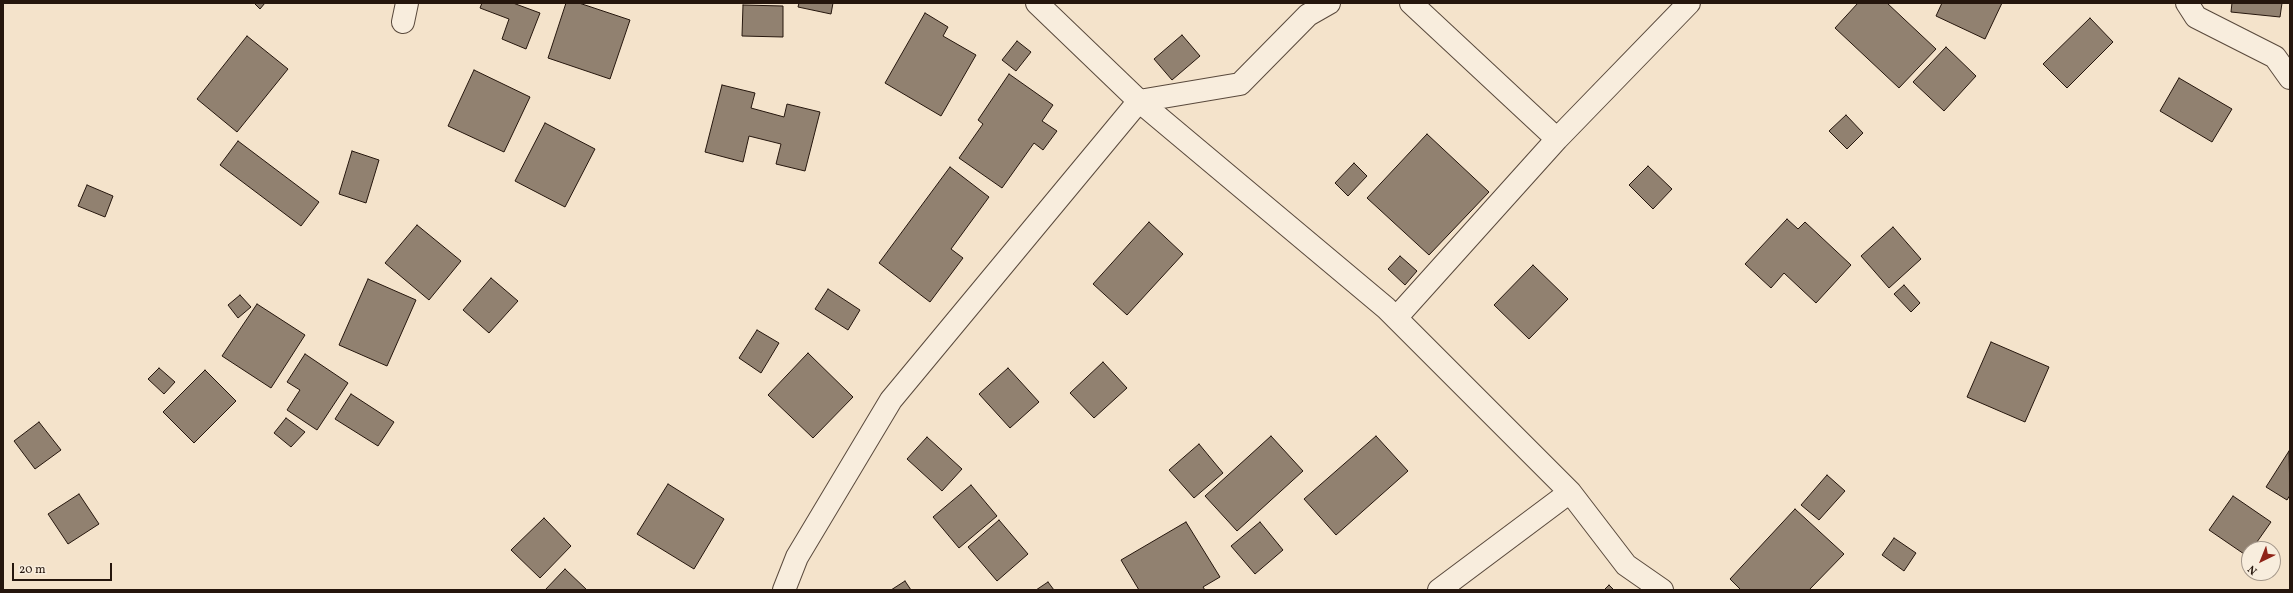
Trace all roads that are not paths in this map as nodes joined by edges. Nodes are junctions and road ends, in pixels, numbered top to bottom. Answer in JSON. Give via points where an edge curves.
{"nodes":[{"id":1,"x":1037,"y":3,"type":"edge"},
{"id":2,"x":1329,"y":3,"type":"edge"},
{"id":3,"x":1411,"y":3,"type":"edge"},
{"id":4,"x":1689,"y":3,"type":"edge"},
{"id":5,"x":2187,"y":3,"type":"edge"},
{"id":6,"x":2290,"y":78,"type":"edge"},
{"id":7,"x":1139,"y":101,"type":"junction"},
{"id":8,"x":1557,"y":139,"type":"junction"},
{"id":9,"x":1396,"y":318,"type":"junction"},
{"id":10,"x":1570,"y":492,"type":"junction"},
{"id":11,"x":784,"y":590,"type":"edge"},
{"id":12,"x":1439,"y":590,"type":"edge"},
{"id":13,"x":1662,"y":590,"type":"edge"}],
"edges":[{"from":1,"to":7,"type":"street"},
{"from":2,"to":7,"type":"street","via":[[1308,15],[1240,84]]},
{"from":3,"to":8,"type":"street"},
{"from":4,"to":8,"type":"street"},
{"from":5,"to":6,"type":"street","via":[[2196,17],[2275,57]]},
{"from":7,"to":9,"type":"street"},
{"from":7,"to":11,"type":"street","via":[[892,400],[797,557]]},
{"from":8,"to":9,"type":"street"},
{"from":9,"to":10,"type":"street"},
{"from":10,"to":12,"type":"street"},
{"from":10,"to":13,"type":"street","via":[[1626,565]]}]}
